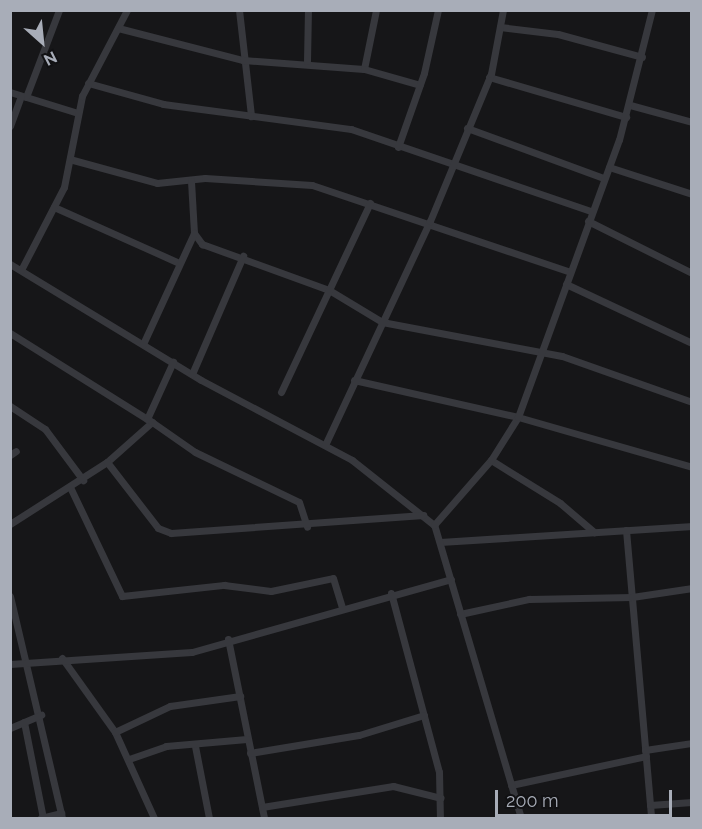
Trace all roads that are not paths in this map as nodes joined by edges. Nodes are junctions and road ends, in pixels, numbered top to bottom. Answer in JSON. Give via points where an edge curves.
{"nodes":[{"id":1,"x":59,"y":10,"type":"edge"},
{"id":2,"x":127,"y":10,"type":"edge"},
{"id":3,"x":238,"y":10,"type":"edge"},
{"id":4,"x":308,"y":10,"type":"edge"},
{"id":5,"x":376,"y":10,"type":"edge"},
{"id":6,"x":438,"y":10,"type":"edge"},
{"id":7,"x":503,"y":10,"type":"edge"},
{"id":8,"x":652,"y":10,"type":"edge"},
{"id":9,"x":500,"y":27,"type":"junction"},
{"id":10,"x":118,"y":28,"type":"junction"},
{"id":11,"x":642,"y":57,"type":"junction"},
{"id":12,"x":243,"y":60,"type":"junction"},
{"id":13,"x":307,"y":61,"type":"junction"},
{"id":14,"x":364,"y":69,"type":"junction"},
{"id":15,"x":489,"y":77,"type":"junction"},
{"id":16,"x":88,"y":83,"type":"junction"},
{"id":17,"x":420,"y":85,"type":"junction"},
{"id":18,"x":10,"y":92,"type":"edge"},
{"id":19,"x":23,"y":96,"type":"junction"},
{"id":20,"x":630,"y":105,"type":"junction"},
{"id":21,"x":78,"y":113,"type":"junction"},
{"id":22,"x":251,"y":116,"type":"junction"},
{"id":23,"x":626,"y":117,"type":"junction"},
{"id":24,"x":692,"y":122,"type":"edge"},
{"id":25,"x":10,"y":126,"type":"edge"},
{"id":26,"x":467,"y":128,"type":"junction"},
{"id":27,"x":398,"y":147,"type":"junction"},
{"id":28,"x":74,"y":160,"type":"junction"},
{"id":29,"x":452,"y":165,"type":"junction"},
{"id":30,"x":609,"y":167,"type":"junction"},
{"id":31,"x":604,"y":178,"type":"junction"},
{"id":32,"x":191,"y":181,"type":"junction"},
{"id":33,"x":692,"y":194,"type":"edge"},
{"id":34,"x":370,"y":203,"type":"junction"},
{"id":35,"x":54,"y":207,"type":"junction"},
{"id":36,"x":591,"y":210,"type":"junction"},
{"id":37,"x":588,"y":220,"type":"junction"},
{"id":38,"x":429,"y":221,"type":"junction"},
{"id":39,"x":194,"y":233,"type":"junction"},
{"id":40,"x":243,"y":256,"type":"junction"},
{"id":41,"x":179,"y":263,"type":"junction"},
{"id":42,"x":10,"y":264,"type":"edge"},
{"id":43,"x":21,"y":270,"type":"junction"},
{"id":44,"x":570,"y":272,"type":"junction"},
{"id":45,"x":692,"y":273,"type":"edge"},
{"id":46,"x":566,"y":284,"type":"junction"},
{"id":47,"x":330,"y":290,"type":"junction"},
{"id":48,"x":382,"y":322,"type":"junction"},
{"id":49,"x":10,"y":333,"type":"edge"},
{"id":50,"x":692,"y":343,"type":"edge"},
{"id":51,"x":143,"y":344,"type":"junction"},
{"id":52,"x":540,"y":356,"type":"junction"},
{"id":53,"x":173,"y":362,"type":"junction"},
{"id":54,"x":192,"y":374,"type":"junction"},
{"id":55,"x":354,"y":380,"type":"junction"},
{"id":56,"x":281,"y":392,"type":"dead end"},
{"id":57,"x":692,"y":402,"type":"edge"},
{"id":58,"x":10,"y":406,"type":"edge"},
{"id":59,"x":518,"y":417,"type":"junction"},
{"id":60,"x":150,"y":421,"type":"junction"},
{"id":61,"x":325,"y":445,"type":"junction"},
{"id":62,"x":491,"y":460,"type":"junction"},
{"id":63,"x":107,"y":462,"type":"junction"},
{"id":64,"x":692,"y":467,"type":"edge"},
{"id":65,"x":83,"y":480,"type":"junction"},
{"id":66,"x":70,"y":487,"type":"junction"},
{"id":67,"x":423,"y":515,"type":"junction"},
{"id":68,"x":10,"y":524,"type":"edge"},
{"id":69,"x":435,"y":525,"type":"junction"},
{"id":70,"x":692,"y":526,"type":"edge"},
{"id":71,"x":307,"y":527,"type":"junction"},
{"id":72,"x":626,"y":530,"type":"junction"},
{"id":73,"x":594,"y":532,"type":"junction"},
{"id":74,"x":440,"y":542,"type":"junction"},
{"id":75,"x":451,"y":579,"type":"junction"},
{"id":76,"x":692,"y":588,"type":"edge"},
{"id":77,"x":391,"y":593,"type":"junction"},
{"id":78,"x":10,"y":596,"type":"edge"},
{"id":79,"x":632,"y":597,"type":"junction"},
{"id":80,"x":342,"y":608,"type":"junction"},
{"id":81,"x":460,"y":614,"type":"junction"},
{"id":82,"x":228,"y":639,"type":"junction"},
{"id":83,"x":62,"y":658,"type":"junction"},
{"id":84,"x":28,"y":659,"type":"junction"},
{"id":85,"x":10,"y":664,"type":"edge"},
{"id":86,"x":240,"y":696,"type":"junction"},
{"id":87,"x":41,"y":715,"type":"junction"},
{"id":88,"x":424,"y":715,"type":"junction"},
{"id":89,"x":24,"y":722,"type":"junction"},
{"id":90,"x":10,"y":728,"type":"edge"},
{"id":91,"x":115,"y":732,"type":"junction"},
{"id":92,"x":247,"y":739,"type":"junction"},
{"id":93,"x":692,"y":743,"type":"edge"},
{"id":94,"x":195,"y":746,"type":"junction"},
{"id":95,"x":250,"y":753,"type":"junction"},
{"id":96,"x":646,"y":753,"type":"junction"},
{"id":97,"x":129,"y":759,"type":"junction"},
{"id":98,"x":511,"y":785,"type":"junction"},
{"id":99,"x":441,"y":798,"type":"junction"},
{"id":100,"x":692,"y":802,"type":"edge"},
{"id":101,"x":650,"y":805,"type":"junction"},
{"id":102,"x":262,"y":807,"type":"junction"},
{"id":103,"x":61,"y":816,"type":"edge"},
{"id":104,"x":42,"y":818,"type":"edge"},
{"id":105,"x":154,"y":819,"type":"edge"},
{"id":106,"x":209,"y":819,"type":"edge"},
{"id":107,"x":264,"y":819,"type":"edge"},
{"id":108,"x":440,"y":819,"type":"edge"},
{"id":109,"x":520,"y":819,"type":"edge"},
{"id":110,"x":651,"y":819,"type":"edge"}],
"edges":[{"from":1,"to":19,"type":"street"},
{"from":2,"to":10,"type":"street"},
{"from":3,"to":12,"type":"street"},
{"from":4,"to":13,"type":"street"},
{"from":5,"to":14,"type":"street"},
{"from":6,"to":17,"type":"street"},
{"from":7,"to":9,"type":"street"},
{"from":8,"to":11,"type":"street"},
{"from":9,"to":11,"type":"street","via":[[558,34]]},
{"from":9,"to":15,"type":"street"},
{"from":10,"to":12,"type":"street"},
{"from":10,"to":16,"type":"street"},
{"from":11,"to":20,"type":"street"},
{"from":12,"to":13,"type":"street"},
{"from":12,"to":22,"type":"street"},
{"from":13,"to":14,"type":"street"},
{"from":14,"to":17,"type":"street"},
{"from":15,"to":23,"type":"street"},
{"from":15,"to":26,"type":"street"},
{"from":16,"to":21,"type":"street"},
{"from":16,"to":22,"type":"street","via":[[163,104]]},
{"from":17,"to":27,"type":"street"},
{"from":18,"to":19,"type":"street"},
{"from":19,"to":21,"type":"street"},
{"from":19,"to":25,"type":"street"},
{"from":20,"to":23,"type":"street"},
{"from":20,"to":24,"type":"street"},
{"from":21,"to":28,"type":"street"},
{"from":22,"to":27,"type":"street","via":[[351,129]]},
{"from":23,"to":30,"type":"street"},
{"from":26,"to":29,"type":"street"},
{"from":26,"to":31,"type":"street"},
{"from":27,"to":29,"type":"street"},
{"from":28,"to":32,"type":"street","via":[[157,183]]},
{"from":28,"to":35,"type":"street"},
{"from":29,"to":36,"type":"street"},
{"from":29,"to":38,"type":"street"},
{"from":30,"to":31,"type":"street"},
{"from":30,"to":33,"type":"street"},
{"from":31,"to":36,"type":"street"},
{"from":32,"to":34,"type":"street","via":[[312,185]]},
{"from":32,"to":39,"type":"street"},
{"from":34,"to":38,"type":"street"},
{"from":34,"to":47,"type":"street"},
{"from":35,"to":41,"type":"street"},
{"from":35,"to":43,"type":"street"},
{"from":36,"to":37,"type":"street"},
{"from":37,"to":44,"type":"street"},
{"from":37,"to":45,"type":"street"},
{"from":38,"to":44,"type":"street"},
{"from":38,"to":48,"type":"street"},
{"from":39,"to":40,"type":"street","via":[[202,244]]},
{"from":39,"to":41,"type":"street"},
{"from":40,"to":47,"type":"street"},
{"from":40,"to":54,"type":"street"},
{"from":41,"to":51,"type":"street"},
{"from":42,"to":43,"type":"street"},
{"from":43,"to":51,"type":"street"},
{"from":44,"to":46,"type":"street"},
{"from":46,"to":50,"type":"street"},
{"from":46,"to":52,"type":"street"},
{"from":47,"to":48,"type":"street"},
{"from":47,"to":56,"type":"street"},
{"from":48,"to":52,"type":"street"},
{"from":48,"to":55,"type":"street"},
{"from":49,"to":60,"type":"street"},
{"from":51,"to":53,"type":"street"},
{"from":52,"to":57,"type":"street","via":[[562,356]]},
{"from":52,"to":59,"type":"street"},
{"from":53,"to":54,"type":"street"},
{"from":53,"to":60,"type":"street"},
{"from":54,"to":61,"type":"street"},
{"from":55,"to":59,"type":"street"},
{"from":55,"to":61,"type":"street"},
{"from":58,"to":65,"type":"street","via":[[45,429]]},
{"from":59,"to":62,"type":"street"},
{"from":59,"to":64,"type":"street"},
{"from":60,"to":63,"type":"street"},
{"from":60,"to":71,"type":"street","via":[[195,452],[299,502]]},
{"from":61,"to":67,"type":"street"},
{"from":62,"to":69,"type":"street"},
{"from":62,"to":73,"type":"street","via":[[561,503]]},
{"from":63,"to":65,"type":"street"},
{"from":63,"to":71,"type":"street","via":[[164,532]]},
{"from":65,"to":66,"type":"street"},
{"from":66,"to":68,"type":"street"},
{"from":66,"to":80,"type":"street","via":[[122,596],[224,585],[271,591],[333,578]]},
{"from":67,"to":69,"type":"street"},
{"from":67,"to":71,"type":"street"},
{"from":69,"to":74,"type":"street"},
{"from":70,"to":72,"type":"street"},
{"from":72,"to":73,"type":"street"},
{"from":72,"to":79,"type":"street"},
{"from":73,"to":74,"type":"street"},
{"from":74,"to":75,"type":"street"},
{"from":75,"to":77,"type":"street"},
{"from":75,"to":81,"type":"street"},
{"from":76,"to":79,"type":"street"},
{"from":77,"to":80,"type":"street"},
{"from":77,"to":88,"type":"street"},
{"from":78,"to":84,"type":"street"},
{"from":79,"to":81,"type":"street","via":[[529,599]]},
{"from":79,"to":96,"type":"street"},
{"from":80,"to":82,"type":"street"},
{"from":81,"to":98,"type":"street"},
{"from":82,"to":83,"type":"street","via":[[186,653]]},
{"from":82,"to":86,"type":"street"},
{"from":83,"to":84,"type":"street"},
{"from":83,"to":91,"type":"street"},
{"from":84,"to":85,"type":"street"},
{"from":84,"to":87,"type":"street"},
{"from":86,"to":91,"type":"street","via":[[170,706]]},
{"from":86,"to":92,"type":"street"},
{"from":87,"to":89,"type":"street"},
{"from":87,"to":103,"type":"street"},
{"from":88,"to":95,"type":"street","via":[[359,735]]},
{"from":88,"to":99,"type":"street"},
{"from":89,"to":90,"type":"street"},
{"from":89,"to":104,"type":"street"},
{"from":91,"to":97,"type":"street"},
{"from":92,"to":94,"type":"street"},
{"from":92,"to":95,"type":"street"},
{"from":93,"to":96,"type":"street"},
{"from":94,"to":97,"type":"street","via":[[166,746]]},
{"from":94,"to":106,"type":"street"},
{"from":95,"to":102,"type":"street"},
{"from":96,"to":98,"type":"street"},
{"from":96,"to":101,"type":"street"},
{"from":97,"to":105,"type":"street"},
{"from":98,"to":109,"type":"street"},
{"from":99,"to":102,"type":"street","via":[[393,786]]},
{"from":99,"to":108,"type":"street"},
{"from":100,"to":101,"type":"street"},
{"from":101,"to":110,"type":"street"},
{"from":102,"to":107,"type":"street"},
{"from":103,"to":104,"type":"street"}]}
